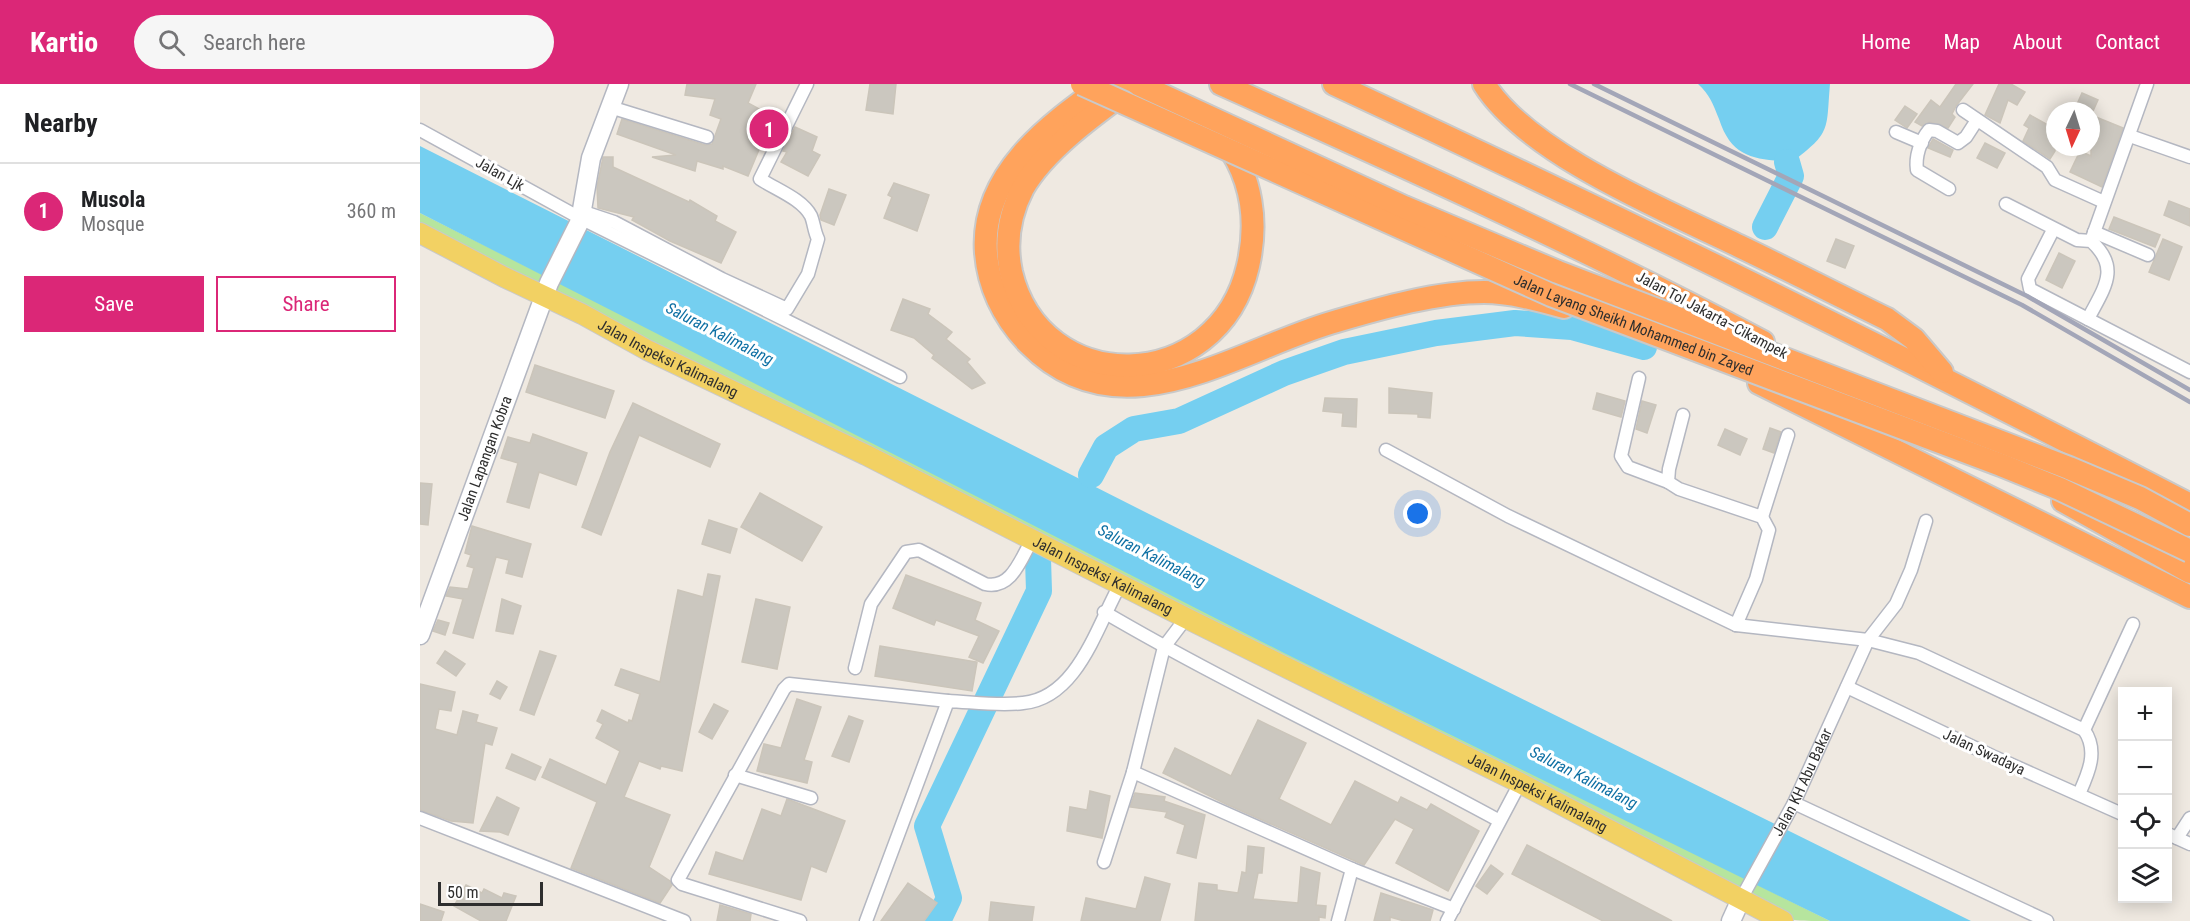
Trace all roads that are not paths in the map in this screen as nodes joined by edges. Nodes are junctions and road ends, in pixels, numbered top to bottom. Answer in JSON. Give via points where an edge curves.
{"nodes":[{"id":1,"x":807,"y":84,"type":"edge"},
{"id":2,"x":1137,"y":84,"type":"edge"},
{"id":3,"x":1148,"y":84,"type":"edge"},
{"id":4,"x":1221,"y":84,"type":"edge"},
{"id":5,"x":1334,"y":84,"type":"edge"},
{"id":6,"x":1484,"y":84,"type":"edge"},
{"id":7,"x":2147,"y":84,"type":"edge"},
{"id":8,"x":615,"y":91,"type":"edge"},
{"id":9,"x":1096,"y":92,"type":"edge"},
{"id":10,"x":1963,"y":110,"type":"dead end"},
{"id":11,"x":1977,"y":120,"type":"junction"},
{"id":12,"x":420,"y":130,"type":"edge"},
{"id":13,"x":1896,"y":132,"type":"dead end"},
{"id":14,"x":2130,"y":136,"type":"junction"},
{"id":15,"x":707,"y":137,"type":"dead end"},
{"id":16,"x":1922,"y":143,"type":"junction"},
{"id":17,"x":2190,"y":157,"type":"edge"},
{"id":18,"x":1949,"y":189,"type":"dead end"},
{"id":19,"x":2104,"y":202,"type":"junction"},
{"id":20,"x":2006,"y":204,"type":"dead end"},
{"id":21,"x":580,"y":217,"type":"junction"},
{"id":22,"x":2053,"y":230,"type":"junction"},
{"id":23,"x":420,"y":233,"type":"edge"},
{"id":24,"x":2092,"y":236,"type":"junction"},
{"id":25,"x":2148,"y":255,"type":"dead end"},
{"id":26,"x":546,"y":289,"type":"junction"},
{"id":27,"x":2088,"y":319,"type":"junction"},
{"id":28,"x":2190,"y":372,"type":"edge"},
{"id":29,"x":900,"y":377,"type":"dead end"},
{"id":30,"x":1639,"y":378,"type":"dead end"},
{"id":31,"x":1949,"y":379,"type":"junction"},
{"id":32,"x":1683,"y":415,"type":"dead end"},
{"id":33,"x":1788,"y":435,"type":"dead end"},
{"id":34,"x":1386,"y":450,"type":"dead end"},
{"id":35,"x":1668,"y":482,"type":"junction"},
{"id":36,"x":2190,"y":505,"type":"edge"},
{"id":37,"x":1762,"y":517,"type":"junction"},
{"id":38,"x":1926,"y":521,"type":"dead end"},
{"id":39,"x":2190,"y":525,"type":"edge"},
{"id":40,"x":1033,"y":538,"type":"junction"},
{"id":41,"x":2190,"y":551,"type":"edge"},
{"id":42,"x":2190,"y":572,"type":"edge"},
{"id":43,"x":1121,"y":583,"type":"junction"},
{"id":44,"x":2190,"y":597,"type":"edge"},
{"id":45,"x":1104,"y":612,"type":"junction"},
{"id":46,"x":1186,"y":618,"type":"junction"},
{"id":47,"x":2133,"y":624,"type":"dead end"},
{"id":48,"x":1736,"y":625,"type":"junction"},
{"id":49,"x":420,"y":635,"type":"edge"},
{"id":50,"x":1868,"y":640,"type":"junction"},
{"id":51,"x":1164,"y":647,"type":"junction"},
{"id":52,"x":855,"y":668,"type":"dead end"},
{"id":53,"x":1847,"y":687,"type":"junction"},
{"id":54,"x":948,"y":701,"type":"junction"},
{"id":55,"x":2084,"y":730,"type":"junction"},
{"id":56,"x":1133,"y":772,"type":"junction"},
{"id":57,"x":735,"y":775,"type":"junction"},
{"id":58,"x":1520,"y":783,"type":"junction"},
{"id":59,"x":2079,"y":794,"type":"junction"},
{"id":60,"x":811,"y":798,"type":"dead end"},
{"id":61,"x":1794,"y":803,"type":"junction"},
{"id":62,"x":2118,"y":812,"type":"edge"},
{"id":63,"x":420,"y":818,"type":"edge"},
{"id":64,"x":2190,"y":818,"type":"edge"},
{"id":65,"x":1498,"y":820,"type":"junction"},
{"id":66,"x":2172,"y":836,"type":"edge"},
{"id":67,"x":2190,"y":844,"type":"edge"},
{"id":68,"x":1104,"y":862,"type":"dead end"},
{"id":69,"x":1352,"y":869,"type":"junction"},
{"id":70,"x":1745,"y":893,"type":"junction"},
{"id":71,"x":1454,"y":909,"type":"junction"},
{"id":72,"x":684,"y":921,"type":"edge"},
{"id":73,"x":800,"y":921,"type":"edge"},
{"id":74,"x":866,"y":921,"type":"edge"},
{"id":75,"x":1338,"y":921,"type":"edge"},
{"id":76,"x":1447,"y":921,"type":"edge"},
{"id":77,"x":1731,"y":921,"type":"edge"},
{"id":78,"x":1784,"y":921,"type":"edge"},
{"id":79,"x":2047,"y":921,"type":"edge"}],
"edges":[{"from":1,"to":21,"type":"street","via":[[760,179],[803,204],[813,219],[818,239],[808,274],[787,309],[614,222]]},
{"from":2,"to":9,"type":"highway"},
{"from":2,"to":39,"type":"highway","name":"Jalan Layang Sheikh Mohammed bin Zayed","bridge":true,"via":[[1547,268],[2069,468],[2140,498]]},
{"from":3,"to":9,"type":"highway","via":[[1188,105],[1224,139],[1236,157],[1251,197],[1253,225],[1244,282],[1229,313],[1210,335],[1187,352],[1140,366],[1090,359],[1062,346],[1031,320],[1017,294],[1010,265],[1007,237],[1023,188]]},
{"from":4,"to":42,"type":"highway","name":"Jalan Tol Jakarta–Cikampek","via":[[1428,176],[1639,277],[1894,410]]},
{"from":5,"to":31,"type":"highway","via":[[1576,196]]},
{"from":6,"to":31,"type":"highway","via":[[1493,99],[1531,135],[1662,210],[1887,319],[1914,339]]},
{"from":7,"to":14,"type":"street"},
{"from":8,"to":15,"type":"street"},
{"from":8,"to":21,"type":"street","name":"Jalan Lapangan Kobra","via":[[591,158]]},
{"from":9,"to":41,"type":"highway","name":"Jalan Layang Sheikh Mohammed bin Zayed","bridge":true,"via":[[1551,295],[2001,465]]},
{"from":9,"to":44,"type":"highway","via":[[1027,148],[1010,167],[996,191],[987,221],[987,268],[999,306],[1034,349],[1072,375],[1119,386],[1166,383],[1213,370],[1336,321],[1441,297],[1485,292],[1547,302],[1597,315],[1704,356]]},
{"from":10,"to":11,"type":"street"},
{"from":11,"to":16,"type":"street","via":[[1959,142],[1929,130]]},
{"from":11,"to":19,"type":"street","via":[[2047,167],[2055,180]]},
{"from":12,"to":21,"type":"street","name":"Jalan Ljk"},
{"from":13,"to":16,"type":"street"},
{"from":14,"to":17,"type":"street"},
{"from":14,"to":19,"type":"street"},
{"from":16,"to":18,"type":"street","via":[[1917,170]]},
{"from":19,"to":24,"type":"street"},
{"from":20,"to":22,"type":"street"},
{"from":21,"to":26,"type":"street","name":"Jalan Lapangan Kobra"},
{"from":21,"to":29,"type":"street"},
{"from":22,"to":24,"type":"street","via":[[2077,240]]},
{"from":22,"to":27,"type":"street","via":[[2028,285]]},
{"from":23,"to":26,"type":"main road","name":"Jalan Inspeksi Kalimalang"},
{"from":24,"to":25,"type":"street"},
{"from":24,"to":27,"type":"street","via":[[2107,260],[2107,273],[2105,287]]},
{"from":26,"to":40,"type":"main road","name":"Jalan Inspeksi Kalimalang","via":[[647,350]]},
{"from":26,"to":49,"type":"street","name":"Jalan Lapangan Kobra"},
{"from":27,"to":28,"type":"street"},
{"from":30,"to":35,"type":"street","via":[[1621,456],[1628,467]]},
{"from":31,"to":36,"type":"highway"},
{"from":32,"to":35,"type":"street"},
{"from":33,"to":37,"type":"street"},
{"from":34,"to":48,"type":"street","via":[[1508,516]]},
{"from":35,"to":37,"type":"street"},
{"from":37,"to":48,"type":"street","via":[[1769,530],[1756,579]]},
{"from":38,"to":50,"type":"street","name":"Jalan KH Abu Bakar","via":[[1896,604]]},
{"from":40,"to":43,"type":"main road","name":"Jalan Inspeksi Kalimalang"},
{"from":40,"to":52,"type":"street","via":[[1008,580],[995,586],[920,550],[906,552],[871,604]]},
{"from":43,"to":45,"type":"street"},
{"from":43,"to":46,"type":"main road","name":"Jalan Inspeksi Kalimalang"},
{"from":45,"to":51,"type":"street"},
{"from":45,"to":54,"type":"street","via":[[1066,684],[1047,698],[1023,703]]},
{"from":46,"to":51,"type":"street"},
{"from":46,"to":58,"type":"main road","name":"Jalan Inspeksi Kalimalang"},
{"from":47,"to":55,"type":"street"},
{"from":48,"to":50,"type":"street"},
{"from":50,"to":53,"type":"street","name":"Jalan KH Abu Bakar"},
{"from":50,"to":55,"type":"street","via":[[1919,653]]},
{"from":51,"to":56,"type":"street"},
{"from":51,"to":65,"type":"street"},
{"from":53,"to":59,"type":"street","name":"Jalan Swadaya"},
{"from":53,"to":61,"type":"street","name":"Jalan KH Abu Bakar"},
{"from":54,"to":57,"type":"street","via":[[789,684]]},
{"from":54,"to":74,"type":"street"},
{"from":55,"to":59,"type":"street","via":[[2092,754]]},
{"from":56,"to":68,"type":"street"},
{"from":56,"to":69,"type":"street"},
{"from":57,"to":60,"type":"street"},
{"from":57,"to":73,"type":"street","via":[[678,880]]},
{"from":58,"to":65,"type":"street"},
{"from":58,"to":70,"type":"main road","name":"Jalan Inspeksi Kalimalang"},
{"from":59,"to":62,"type":"street","name":"Jalan Swadaya"},
{"from":61,"to":70,"type":"street","name":"Jalan KH Abu Bakar"},
{"from":61,"to":79,"type":"street"},
{"from":63,"to":72,"type":"street"},
{"from":64,"to":66,"type":"street"},
{"from":65,"to":71,"type":"street"},
{"from":66,"to":67,"type":"street"},
{"from":69,"to":71,"type":"street"},
{"from":69,"to":75,"type":"street"},
{"from":70,"to":77,"type":"street","name":"Jalan KH Abu Bakar"},
{"from":70,"to":78,"type":"main road","name":"Jalan Inspeksi Kalimalang"},
{"from":71,"to":76,"type":"street"}]}
